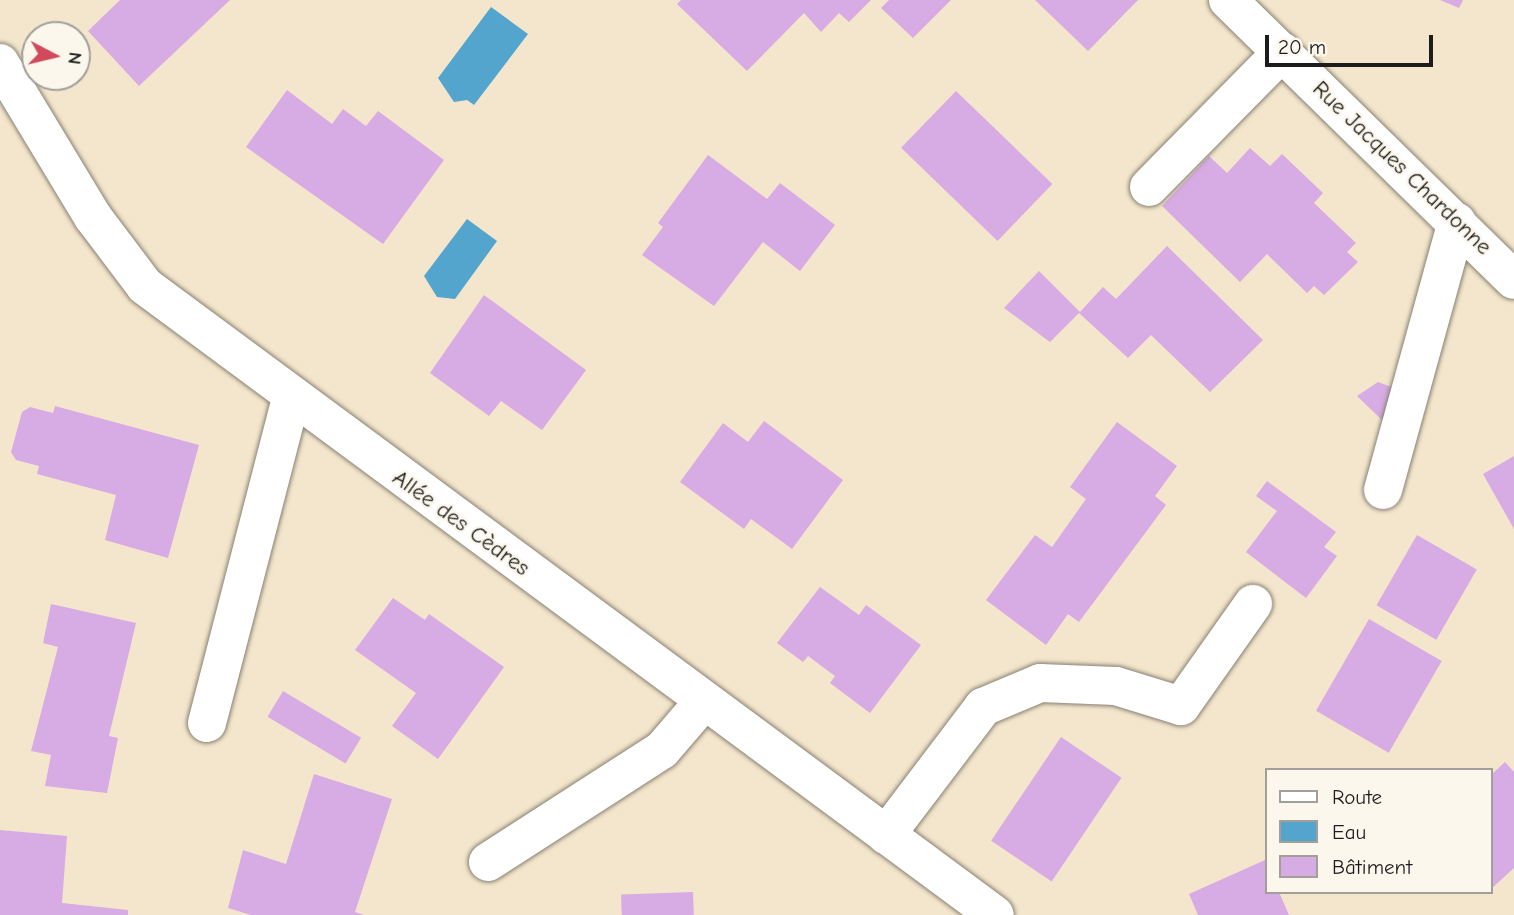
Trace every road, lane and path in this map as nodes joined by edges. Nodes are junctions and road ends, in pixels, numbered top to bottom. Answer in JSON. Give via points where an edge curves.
{"nodes":[{"id":1,"x":1228,"y":0,"type":"edge"},
{"id":2,"x":1282,"y":52,"type":"junction"},
{"id":3,"x":0,"y":63,"type":"edge"},
{"id":4,"x":1149,"y":187,"type":"dead end"},
{"id":5,"x":1457,"y":222,"type":"junction"},
{"id":6,"x":1514,"y":280,"type":"edge"},
{"id":7,"x":291,"y":398,"type":"junction"},
{"id":8,"x":1383,"y":490,"type":"dead end"},
{"id":9,"x":1253,"y":604,"type":"dead end"},
{"id":10,"x":704,"y":702,"type":"junction"},
{"id":11,"x":207,"y":723,"type":"dead end"},
{"id":12,"x":886,"y":835,"type":"junction"},
{"id":13,"x":488,"y":862,"type":"dead end"},
{"id":14,"x":995,"y":915,"type":"edge"}],
"edges":[{"from":1,"to":2,"type":"street","name":"Rue Jacques Chardonne"},
{"from":2,"to":4,"type":"street"},
{"from":2,"to":5,"type":"street","name":"Rue Jacques Chardonne"},
{"from":3,"to":7,"type":"street","name":"Allée des Cèdres","via":[[93,217],[145,286]]},
{"from":5,"to":6,"type":"street","name":"Rue Jacques Chardonne"},
{"from":5,"to":8,"type":"street"},
{"from":7,"to":10,"type":"street","name":"Allée des Cèdres"},
{"from":7,"to":11,"type":"street"},
{"from":9,"to":12,"type":"street","via":[[1181,706],[1116,686],[1040,683],[983,707]]},
{"from":10,"to":12,"type":"street","name":"Allée des Cèdres"},
{"from":10,"to":13,"type":"street","via":[[663,750]]},
{"from":12,"to":14,"type":"street","name":"Allée des Cèdres"}]}
